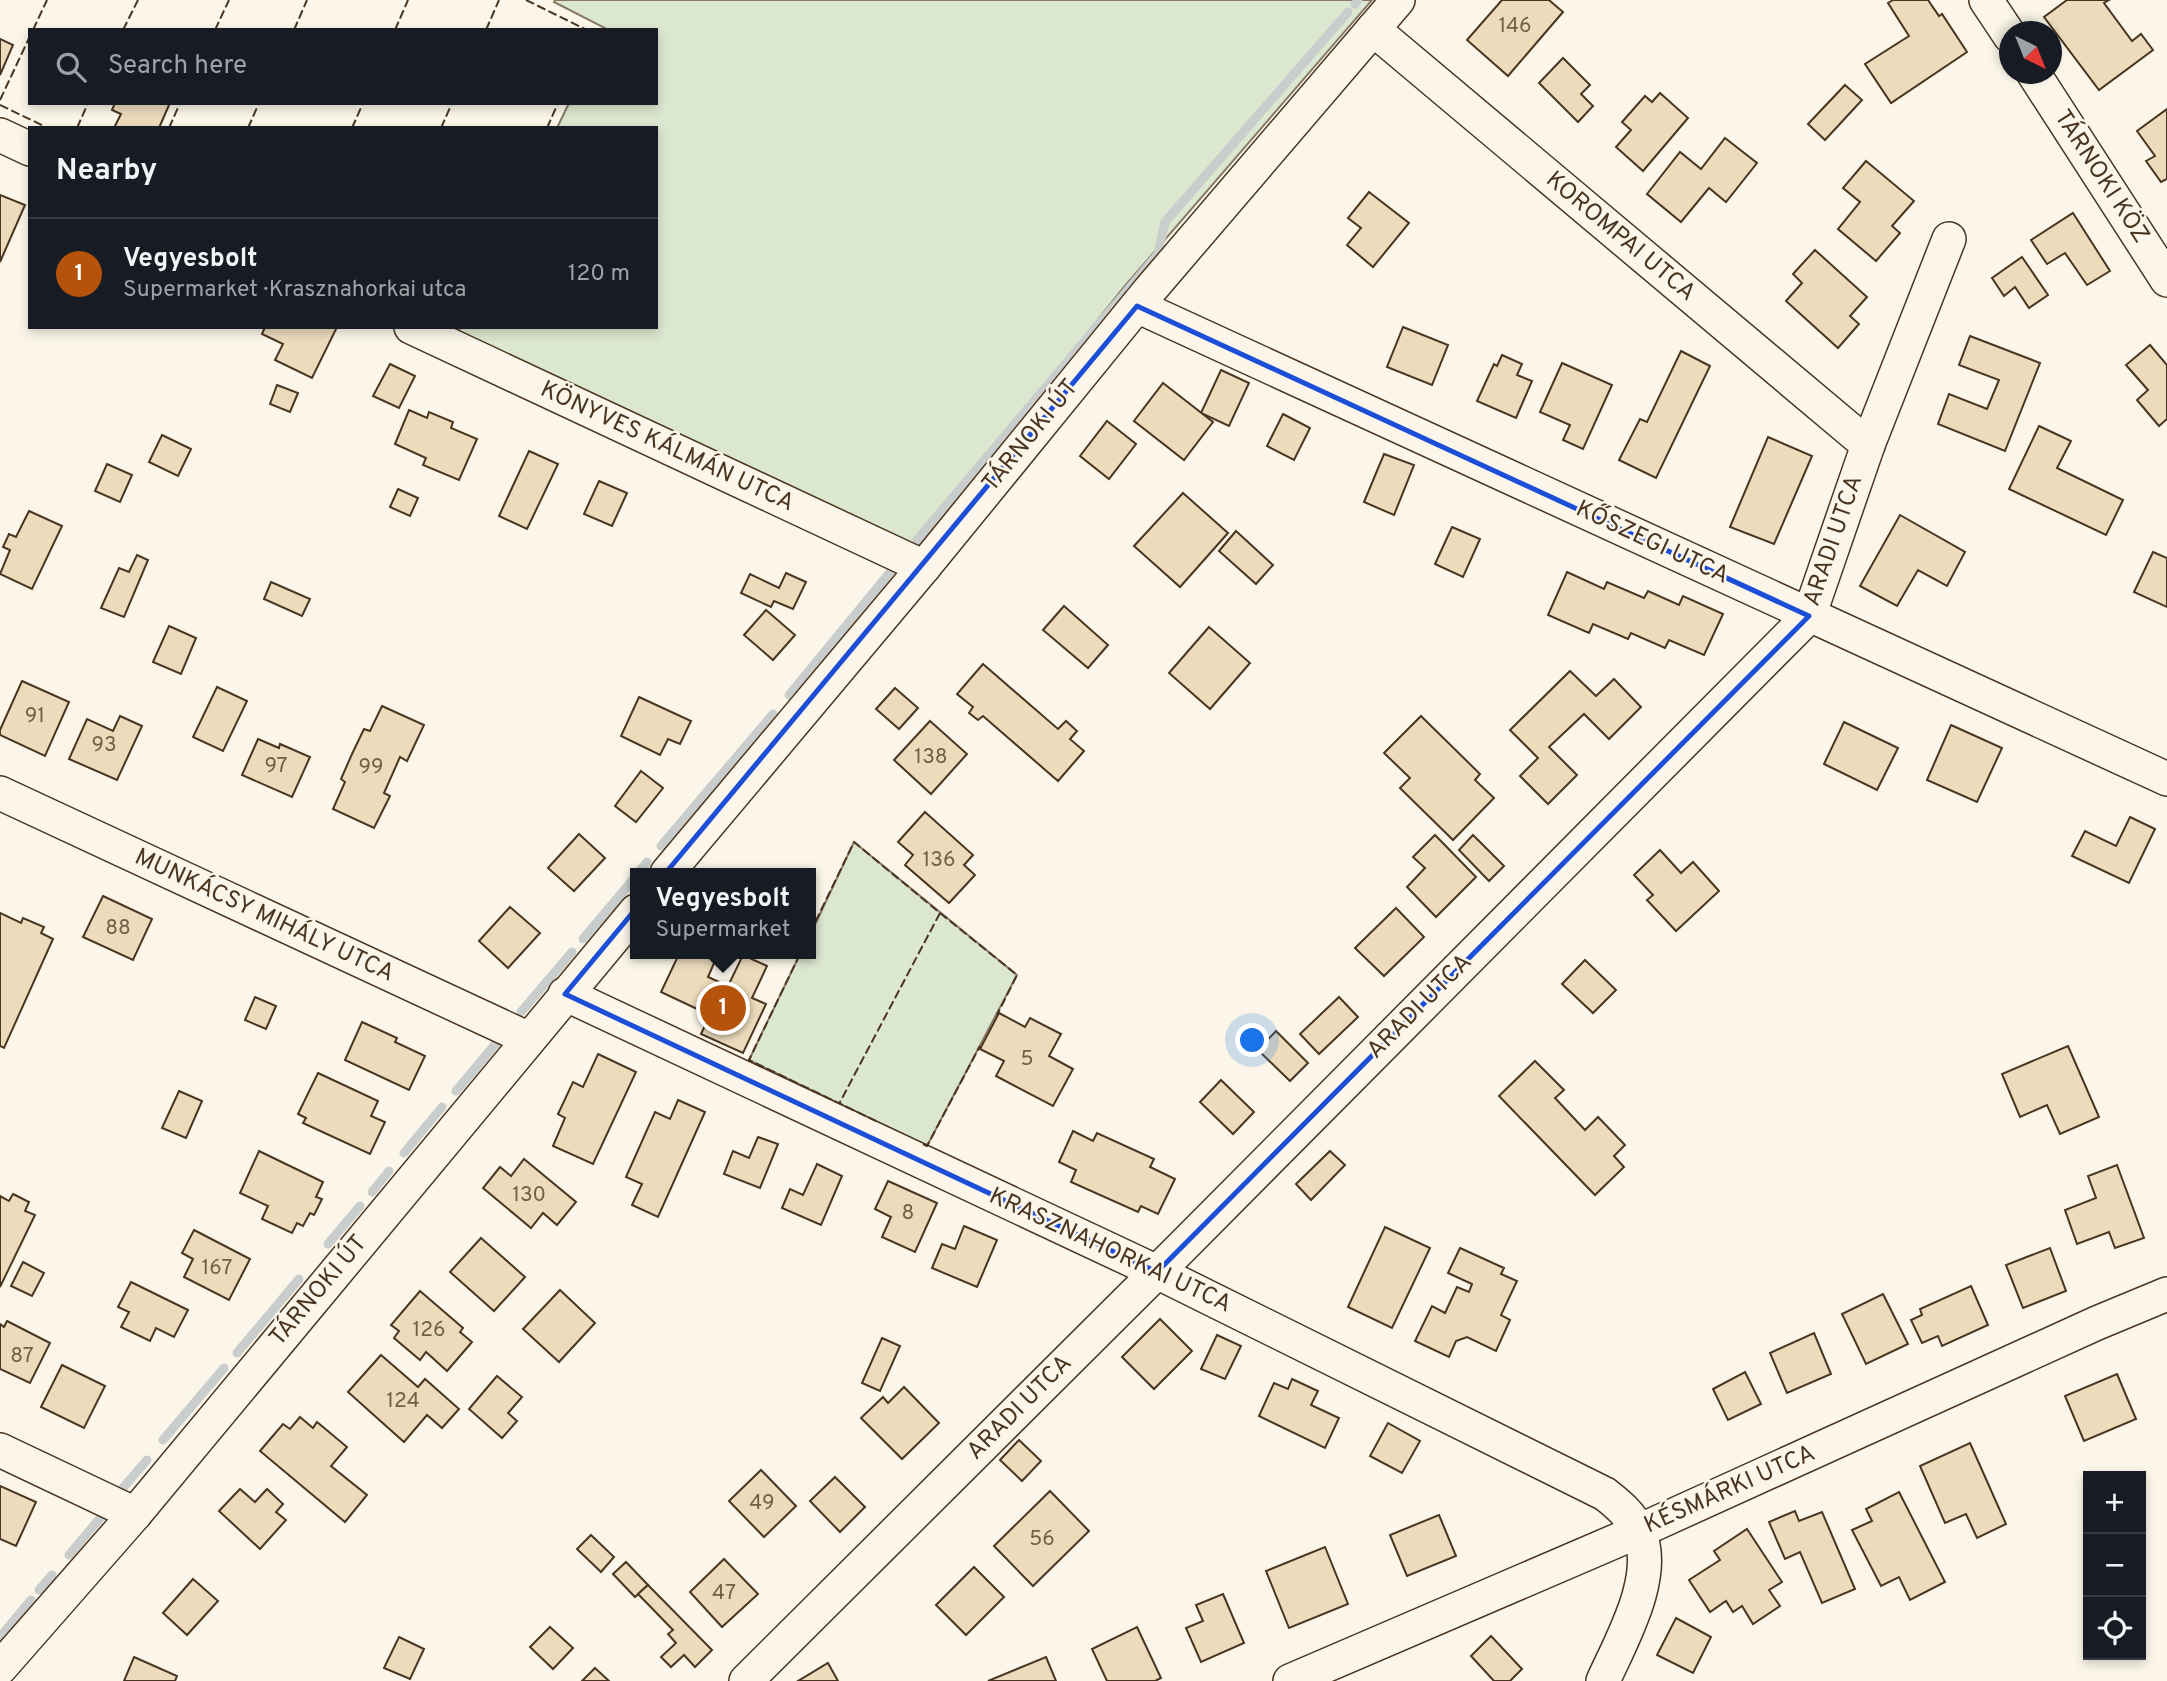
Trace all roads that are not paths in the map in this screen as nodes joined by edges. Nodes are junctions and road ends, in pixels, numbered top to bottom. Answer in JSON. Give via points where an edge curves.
{"nodes":[{"id":1,"x":1398,"y":0,"type":"edge"},
{"id":2,"x":1986,"y":0,"type":"edge"},
{"id":3,"x":2000,"y":21,"type":"edge"},
{"id":4,"x":1373,"y":29,"type":"junction"},
{"id":5,"x":2040,"y":84,"type":"edge"},
{"id":6,"x":0,"y":135,"type":"edge"},
{"id":7,"x":28,"y":148,"type":"edge"},
{"id":8,"x":1950,"y":239,"type":"dead end"},
{"id":9,"x":2167,"y":280,"type":"edge"},
{"id":10,"x":1138,"y":306,"type":"junction"},
{"id":11,"x":415,"y":329,"type":"edge"},
{"id":12,"x":1868,"y":445,"type":"junction"},
{"id":13,"x":923,"y":567,"type":"junction"},
{"id":14,"x":1809,"y":616,"type":"junction"},
{"id":15,"x":2167,"y":779,"type":"edge"},
{"id":16,"x":0,"y":793,"type":"edge"},
{"id":17,"x":671,"y":868,"type":"edge"},
{"id":18,"x":630,"y":917,"type":"edge"},
{"id":19,"x":565,"y":995,"type":"junction"},
{"id":20,"x":529,"y":1039,"type":"junction"},
{"id":21,"x":1157,"y":1272,"type":"junction"},
{"id":22,"x":2167,"y":1294,"type":"edge"},
{"id":23,"x":0,"y":1450,"type":"edge"},
{"id":24,"x":135,"y":1514,"type":"junction"},
{"id":25,"x":1639,"y":1531,"type":"junction"},
{"id":26,"x":0,"y":1668,"type":"edge"},
{"id":27,"x":746,"y":1681,"type":"edge"},
{"id":28,"x":1290,"y":1681,"type":"edge"},
{"id":29,"x":1603,"y":1681,"type":"edge"}],
"edges":[{"from":1,"to":4,"type":"street","name":"TÁRNOKI ÚT"},
{"from":2,"to":3,"type":"street"},
{"from":4,"to":10,"type":"street","name":"TÁRNOKI ÚT"},
{"from":4,"to":12,"type":"street","name":"KOROMPAI UTCA"},
{"from":5,"to":9,"type":"street","name":"TÁRNOKI KÖZ"},
{"from":6,"to":7,"type":"street"},
{"from":8,"to":12,"type":"street","name":"ARADI UTCA"},
{"from":10,"to":13,"type":"street","name":"TÁRNOKI ÚT"},
{"from":10,"to":14,"type":"street","name":"KŐSZEGI UTCA"},
{"from":11,"to":13,"type":"street","name":"KÖNYVES KÁLMÁN UTCA"},
{"from":12,"to":14,"type":"street","name":"ARADI UTCA"},
{"from":13,"to":17,"type":"street","name":"TÁRNOKI ÚT"},
{"from":14,"to":15,"type":"street","name":"KŐSZEGI UTCA"},
{"from":14,"to":21,"type":"street","name":"ARADI UTCA"},
{"from":16,"to":20,"type":"street","name":"MUNKÁCSY MIHÁLY UTCA"},
{"from":18,"to":19,"type":"street","name":"TÁRNOKI ÚT"},
{"from":19,"to":20,"type":"street","name":"TÁRNOKI ÚT"},
{"from":19,"to":21,"type":"street","name":"KRASZNAHORKAI UTCA"},
{"from":20,"to":24,"type":"street","name":"TÁRNOKI ÚT"},
{"from":21,"to":25,"type":"street","name":"KRASZNAHORKAI UTCA","via":[[1583,1482],[1623,1509]]},
{"from":21,"to":27,"type":"street","name":"ARADI UTCA"},
{"from":22,"to":25,"type":"street","name":"KÉSMÁRKI UTCA"},
{"from":23,"to":24,"type":"street"},
{"from":24,"to":26,"type":"street","name":"TÁRNOKI ÚT"},
{"from":25,"to":28,"type":"street","name":"KÉSMÁRKI UTCA"},
{"from":25,"to":29,"type":"street","via":[[1644,1577],[1633,1615]]}]}
